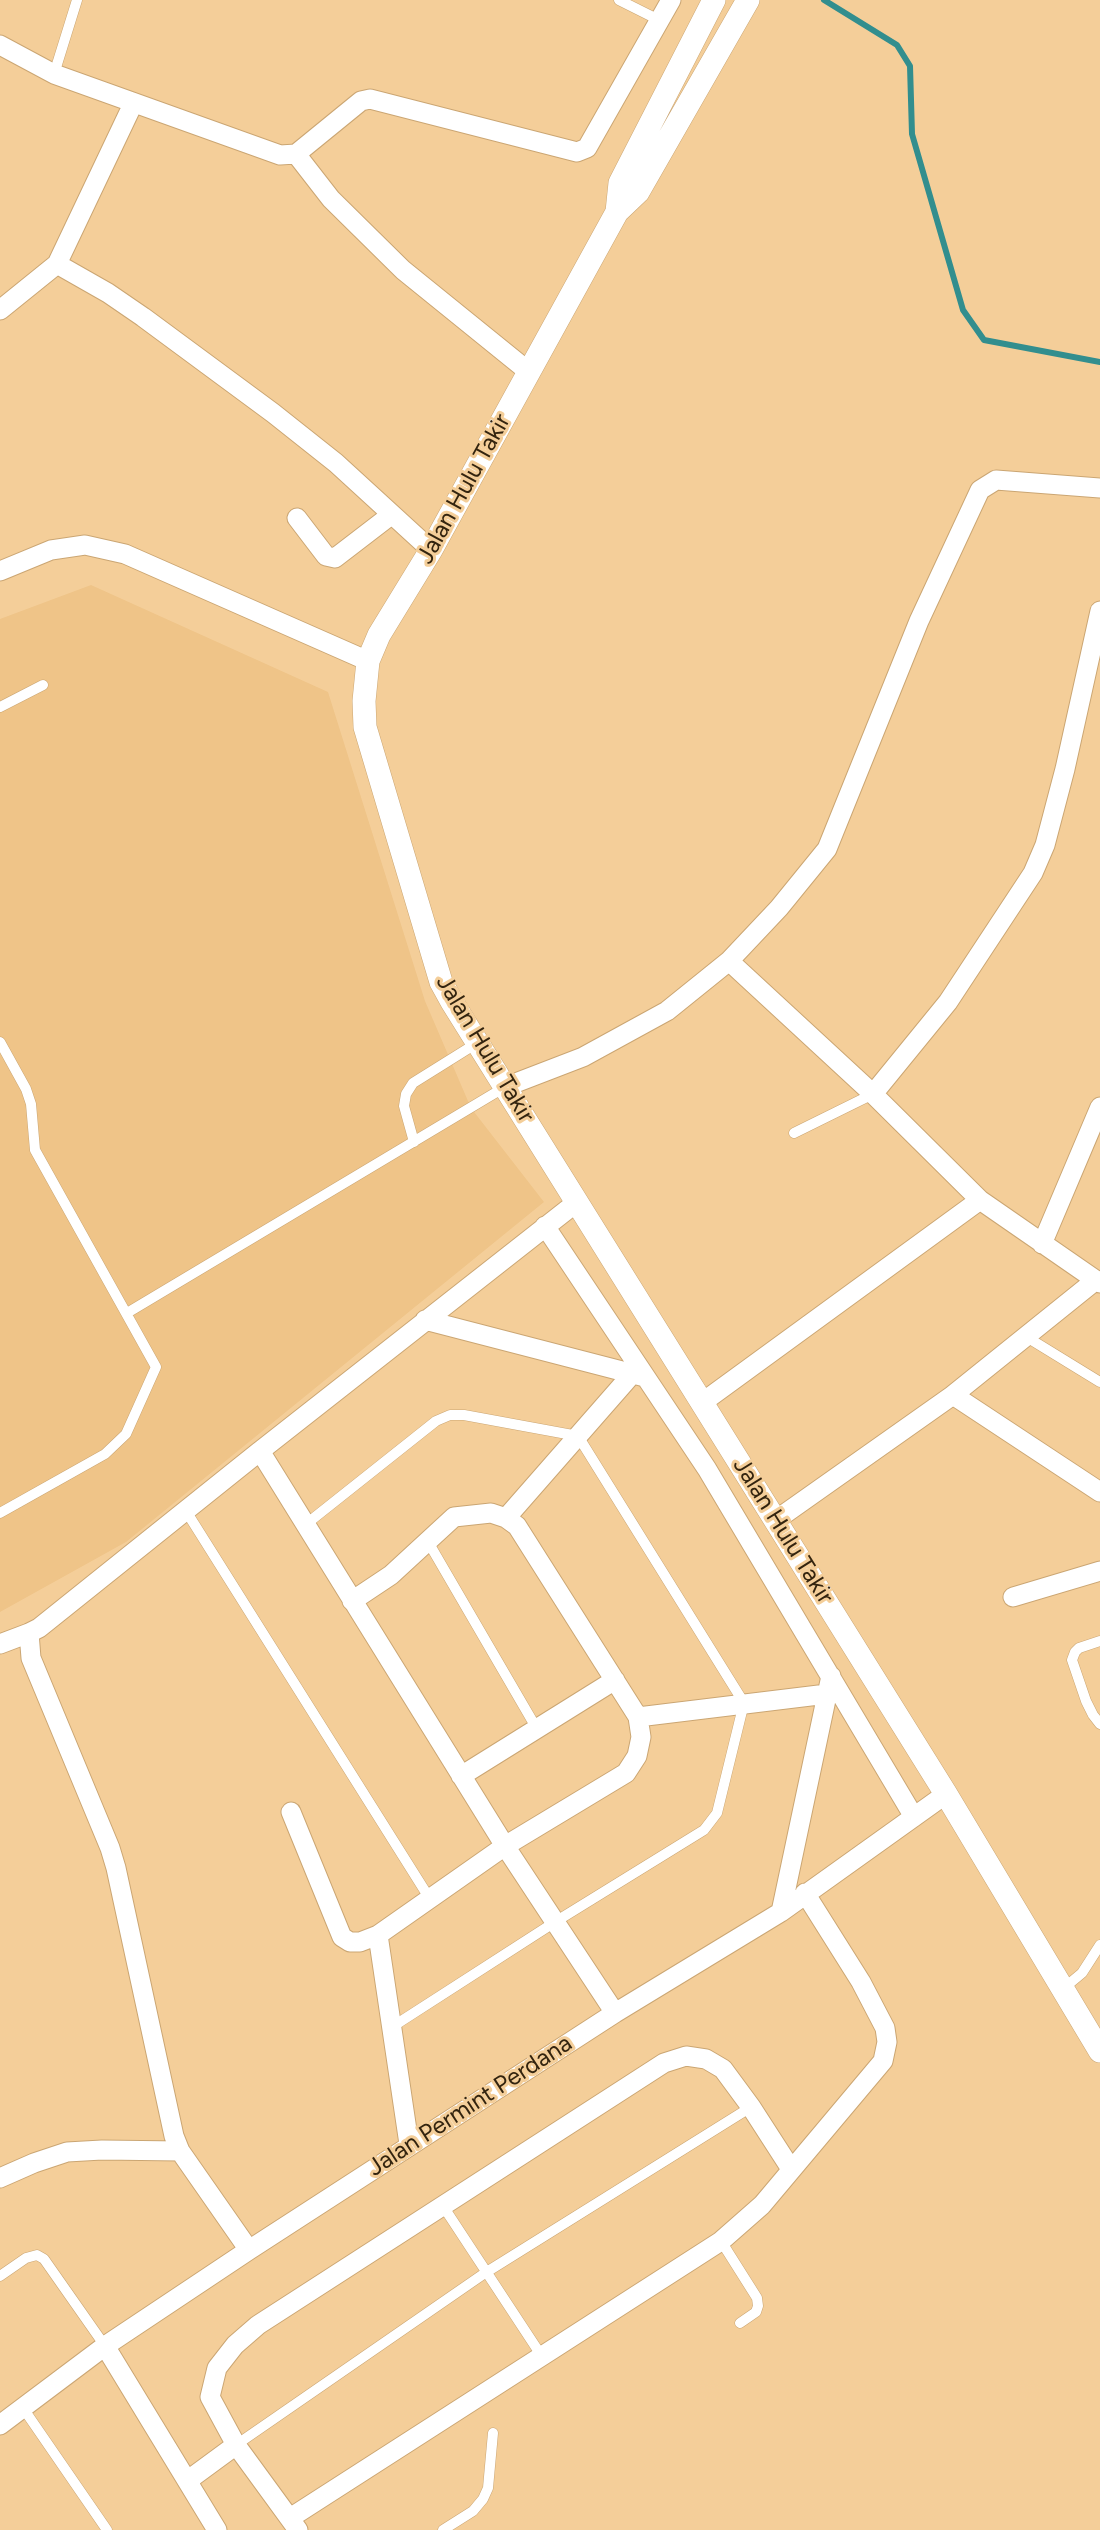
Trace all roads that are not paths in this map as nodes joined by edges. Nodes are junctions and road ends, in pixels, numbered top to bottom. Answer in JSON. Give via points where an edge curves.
{"nodes":[{"id":1,"x":77,"y":0,"type":"edge"},
{"id":2,"x":619,"y":0,"type":"edge"},
{"id":3,"x":671,"y":0,"type":"edge"},
{"id":4,"x":712,"y":0,"type":"edge"},
{"id":5,"x":744,"y":7,"type":"edge"},
{"id":6,"x":659,"y":20,"type":"junction"},
{"id":7,"x":0,"y":45,"type":"edge"},
{"id":8,"x":54,"y":74,"type":"junction"},
{"id":9,"x":133,"y":104,"type":"junction"},
{"id":10,"x":296,"y":154,"type":"junction"},
{"id":11,"x":617,"y":212,"type":"junction"},
{"id":12,"x":57,"y":264,"type":"junction"},
{"id":13,"x":0,"y":310,"type":"edge"},
{"id":14,"x":529,"y":372,"type":"junction"},
{"id":15,"x":1100,"y":488,"type":"edge"},
{"id":16,"x":391,"y":515,"type":"junction"},
{"id":17,"x":297,"y":518,"type":"dead end"},
{"id":18,"x":431,"y":550,"type":"junction"},
{"id":19,"x":0,"y":570,"type":"edge"},
{"id":20,"x":1100,"y":611,"type":"edge"},
{"id":21,"x":368,"y":661,"type":"junction"},
{"id":22,"x":43,"y":685,"type":"dead end"},
{"id":23,"x":0,"y":707,"type":"edge"},
{"id":24,"x":729,"y":961,"type":"junction"},
{"id":25,"x":0,"y":1042,"type":"edge"},
{"id":26,"x":477,"y":1043,"type":"junction"},
{"id":27,"x":505,"y":1087,"type":"junction"},
{"id":28,"x":873,"y":1094,"type":"junction"},
{"id":29,"x":1100,"y":1107,"type":"edge"},
{"id":30,"x":794,"y":1133,"type":"dead end"},
{"id":31,"x":414,"y":1142,"type":"junction"},
{"id":32,"x":980,"y":1200,"type":"junction"},
{"id":33,"x":577,"y":1202,"type":"junction"},
{"id":34,"x":545,"y":1226,"type":"junction"},
{"id":35,"x":1042,"y":1244,"type":"junction"},
{"id":36,"x":1098,"y":1281,"type":"edge"},
{"id":37,"x":127,"y":1312,"type":"junction"},
{"id":38,"x":425,"y":1320,"type":"junction"},
{"id":39,"x":1025,"y":1336,"type":"junction"},
{"id":40,"x":639,"y":1375,"type":"junction"},
{"id":41,"x":1100,"y":1382,"type":"edge"},
{"id":42,"x":953,"y":1395,"type":"junction"},
{"id":43,"x":703,"y":1402,"type":"junction"},
{"id":44,"x":578,"y":1436,"type":"junction"},
{"id":45,"x":260,"y":1451,"type":"junction"},
{"id":46,"x":1100,"y":1492,"type":"edge"},
{"id":47,"x":186,"y":1511,"type":"junction"},
{"id":48,"x":0,"y":1513,"type":"edge"},
{"id":49,"x":506,"y":1518,"type":"junction"},
{"id":50,"x":776,"y":1520,"type":"junction"},
{"id":51,"x":305,"y":1525,"type":"junction"},
{"id":52,"x":426,"y":1540,"type":"junction"},
{"id":53,"x":1100,"y":1571,"type":"edge"},
{"id":54,"x":1013,"y":1597,"type":"dead end"},
{"id":55,"x":352,"y":1601,"type":"junction"},
{"id":56,"x":29,"y":1633,"type":"junction"},
{"id":57,"x":1100,"y":1641,"type":"edge"},
{"id":58,"x":0,"y":1644,"type":"edge"},
{"id":59,"x":615,"y":1680,"type":"junction"},
{"id":60,"x":829,"y":1685,"type":"junction"},
{"id":61,"x":744,"y":1703,"type":"junction"},
{"id":62,"x":638,"y":1717,"type":"junction"},
{"id":63,"x":1100,"y":1724,"type":"edge"},
{"id":64,"x":537,"y":1729,"type":"junction"},
{"id":65,"x":461,"y":1776,"type":"junction"},
{"id":66,"x":946,"y":1794,"type":"junction"},
{"id":67,"x":291,"y":1812,"type":"dead end"},
{"id":68,"x":914,"y":1816,"type":"junction"},
{"id":69,"x":505,"y":1846,"type":"junction"},
{"id":70,"x":805,"y":1894,"type":"junction"},
{"id":71,"x":430,"y":1899,"type":"junction"},
{"id":72,"x":781,"y":1912,"type":"junction"},
{"id":73,"x":555,"y":1922,"type":"junction"},
{"id":74,"x":378,"y":1935,"type":"junction"},
{"id":75,"x":1100,"y":1945,"type":"edge"},
{"id":76,"x":1063,"y":1988,"type":"junction"},
{"id":77,"x":615,"y":2013,"type":"junction"},
{"id":78,"x":392,"y":2027,"type":"junction"},
{"id":79,"x":1100,"y":2051,"type":"edge"},
{"id":80,"x":751,"y":2106,"type":"junction"},
{"id":81,"x":409,"y":2144,"type":"junction"},
{"id":82,"x":180,"y":2151,"type":"junction"},
{"id":83,"x":792,"y":2169,"type":"junction"},
{"id":84,"x":0,"y":2178,"type":"edge"},
{"id":85,"x":443,"y":2206,"type":"junction"},
{"id":86,"x":721,"y":2241,"type":"junction"},
{"id":87,"x":249,"y":2250,"type":"junction"},
{"id":88,"x":485,"y":2273,"type":"junction"},
{"id":89,"x":0,"y":2276,"type":"edge"},
{"id":90,"x":740,"y":2323,"type":"dead end"},
{"id":91,"x":105,"y":2346,"type":"junction"},
{"id":92,"x":541,"y":2355,"type":"junction"},
{"id":93,"x":23,"y":2409,"type":"junction"},
{"id":94,"x":0,"y":2425,"type":"edge"},
{"id":95,"x":493,"y":2433,"type":"dead end"},
{"id":96,"x":236,"y":2445,"type":"junction"},
{"id":97,"x":187,"y":2481,"type":"junction"},
{"id":98,"x":294,"y":2524,"type":"edge"},
{"id":99,"x":107,"y":2530,"type":"edge"},
{"id":100,"x":217,"y":2530,"type":"edge"},
{"id":101,"x":443,"y":2530,"type":"edge"}],
"edges":[{"from":1,"to":8,"type":"lane"},
{"from":2,"to":6,"type":"lane"},
{"from":3,"to":6,"type":"street"},
{"from":4,"to":5,"type":"street"},
{"from":4,"to":11,"type":"street","via":[[620,183]]},
{"from":5,"to":11,"type":"street","name":"Jalan Hulu Takir","via":[[638,192]]},
{"from":6,"to":10,"type":"street","via":[[587,148],[577,152],[370,99],[361,101]]},
{"from":7,"to":8,"type":"street"},
{"from":8,"to":9,"type":"street"},
{"from":9,"to":10,"type":"street","via":[[281,155]]},
{"from":9,"to":12,"type":"street"},
{"from":10,"to":14,"type":"street","via":[[331,199],[403,271]]},
{"from":11,"to":14,"type":"street","name":"Jalan Hulu Takir"},
{"from":12,"to":13,"type":"street"},
{"from":12,"to":16,"type":"street","via":[[135,311],[273,413]]},
{"from":14,"to":18,"type":"street","name":"Jalan Hulu Takir"},
{"from":15,"to":24,"type":"street","via":[[996,480],[980,490],[919,621],[827,849]]},
{"from":16,"to":17,"type":"street","via":[[335,558],[326,556]]},
{"from":16,"to":18,"type":"street"},
{"from":18,"to":21,"type":"street","name":"Jalan Hulu Takir"},
{"from":19,"to":21,"type":"street","via":[[51,550],[85,545],[125,555]]},
{"from":20,"to":28,"type":"street","via":[[1065,769],[1033,873],[948,1002]]},
{"from":21,"to":26,"type":"street","name":"Jalan Hulu Takir","via":[[365,727],[441,982]]},
{"from":22,"to":23,"type":"lane"},
{"from":24,"to":27,"type":"street","via":[[667,1011],[583,1056]]},
{"from":24,"to":28,"type":"street"},
{"from":25,"to":37,"type":"lane","via":[[29,1096],[35,1150]]},
{"from":26,"to":27,"type":"street","name":"Jalan Hulu Takir"},
{"from":26,"to":31,"type":"lane","via":[[413,1083],[406,1094],[404,1106]]},
{"from":27,"to":31,"type":"lane"},
{"from":27,"to":33,"type":"street","name":"Jalan Hulu Takir"},
{"from":28,"to":30,"type":"lane"},
{"from":28,"to":32,"type":"street"},
{"from":29,"to":35,"type":"street"},
{"from":31,"to":37,"type":"lane"},
{"from":32,"to":35,"type":"street"},
{"from":32,"to":43,"type":"street"},
{"from":33,"to":34,"type":"street"},
{"from":33,"to":43,"type":"street","name":"Jalan Hulu Takir"},
{"from":34,"to":38,"type":"street"},
{"from":34,"to":40,"type":"street"},
{"from":35,"to":36,"type":"street"},
{"from":36,"to":39,"type":"street"},
{"from":37,"to":48,"type":"lane","via":[[156,1367],[126,1434],[105,1454]]},
{"from":38,"to":40,"type":"street"},
{"from":38,"to":45,"type":"street"},
{"from":39,"to":41,"type":"lane"},
{"from":39,"to":42,"type":"street"},
{"from":40,"to":44,"type":"street"},
{"from":40,"to":60,"type":"street","via":[[707,1469]]},
{"from":42,"to":46,"type":"street"},
{"from":42,"to":50,"type":"street"},
{"from":43,"to":50,"type":"street","name":"Jalan Hulu Takir"},
{"from":44,"to":49,"type":"street"},
{"from":44,"to":51,"type":"lane","via":[[450,1415],[436,1421]]},
{"from":44,"to":61,"type":"lane"},
{"from":45,"to":47,"type":"street"},
{"from":45,"to":51,"type":"street"},
{"from":47,"to":56,"type":"street"},
{"from":47,"to":71,"type":"lane"},
{"from":49,"to":52,"type":"street","via":[[491,1513],[454,1517]]},
{"from":49,"to":59,"type":"street","via":[[517,1526]]},
{"from":50,"to":66,"type":"street","name":"Jalan Hulu Takir"},
{"from":51,"to":55,"type":"street"},
{"from":52,"to":55,"type":"street","via":[[391,1575]]},
{"from":52,"to":64,"type":"lane"},
{"from":53,"to":54,"type":"street"},
{"from":55,"to":65,"type":"street"},
{"from":56,"to":58,"type":"street"},
{"from":56,"to":82,"type":"street","via":[[31,1658],[113,1858],[167,2115]]},
{"from":57,"to":63,"type":"lane","via":[[1079,1648],[1072,1660],[1086,1701]]},
{"from":59,"to":62,"type":"street"},
{"from":59,"to":64,"type":"street"},
{"from":60,"to":61,"type":"street"},
{"from":60,"to":68,"type":"street"},
{"from":60,"to":72,"type":"street"},
{"from":61,"to":62,"type":"street"},
{"from":61,"to":73,"type":"lane","via":[[718,1813],[704,1830]]},
{"from":62,"to":69,"type":"street","via":[[641,1737],[637,1756],[626,1773]]},
{"from":64,"to":65,"type":"street"},
{"from":65,"to":69,"type":"street"},
{"from":66,"to":68,"type":"street","name":"Jalan Permint Perdana"},
{"from":66,"to":76,"type":"street","name":"Jalan Hulu Takir"},
{"from":67,"to":74,"type":"street","via":[[342,1937],[360,1942]]},
{"from":68,"to":70,"type":"street","name":"Jalan Permint Perdana"},
{"from":69,"to":71,"type":"street"},
{"from":69,"to":73,"type":"street"},
{"from":70,"to":72,"type":"street","name":"Jalan Permint Perdana"},
{"from":70,"to":83,"type":"street","via":[[861,1982],[885,2028],[887,2042],[883,2061]]},
{"from":71,"to":74,"type":"street"},
{"from":72,"to":77,"type":"street","name":"Jalan Permint Perdana"},
{"from":73,"to":77,"type":"street"},
{"from":73,"to":78,"type":"lane"},
{"from":74,"to":78,"type":"street"},
{"from":75,"to":76,"type":"lane","via":[[1082,1973]]},
{"from":76,"to":79,"type":"street","name":"Jalan Hulu Takir"},
{"from":77,"to":81,"type":"street","name":"Jalan Permint Perdana"},
{"from":78,"to":81,"type":"street"},
{"from":80,"to":83,"type":"street"},
{"from":80,"to":85,"type":"street","via":[[723,2069],[706,2059],[686,2056],[664,2063]]},
{"from":80,"to":88,"type":"lane"},
{"from":81,"to":87,"type":"street","name":"Jalan Permint Perdana"},
{"from":82,"to":84,"type":"street","via":[[67,2152]]},
{"from":82,"to":87,"type":"street"},
{"from":83,"to":86,"type":"street","via":[[762,2205]]},
{"from":85,"to":88,"type":"lane"},
{"from":85,"to":96,"type":"street","via":[[258,2325],[235,2345],[217,2368],[210,2397]]},
{"from":86,"to":90,"type":"lane","via":[[757,2298],[756,2312]]},
{"from":86,"to":92,"type":"street"},
{"from":87,"to":91,"type":"street","name":"Jalan Permint Perdana"},
{"from":88,"to":92,"type":"lane"},
{"from":88,"to":96,"type":"lane"},
{"from":89,"to":91,"type":"lane","via":[[26,2258],[37,2255],[44,2259]]},
{"from":91,"to":93,"type":"street","name":"Jalan Permint Perdana"},
{"from":91,"to":97,"type":"street"},
{"from":92,"to":98,"type":"street"},
{"from":93,"to":94,"type":"street","name":"Jalan Permint Perdana"},
{"from":93,"to":99,"type":"lane"},
{"from":95,"to":101,"type":"lane","via":[[483,2499]]},
{"from":96,"to":97,"type":"street"},
{"from":96,"to":98,"type":"street"},
{"from":97,"to":100,"type":"street"}]}
